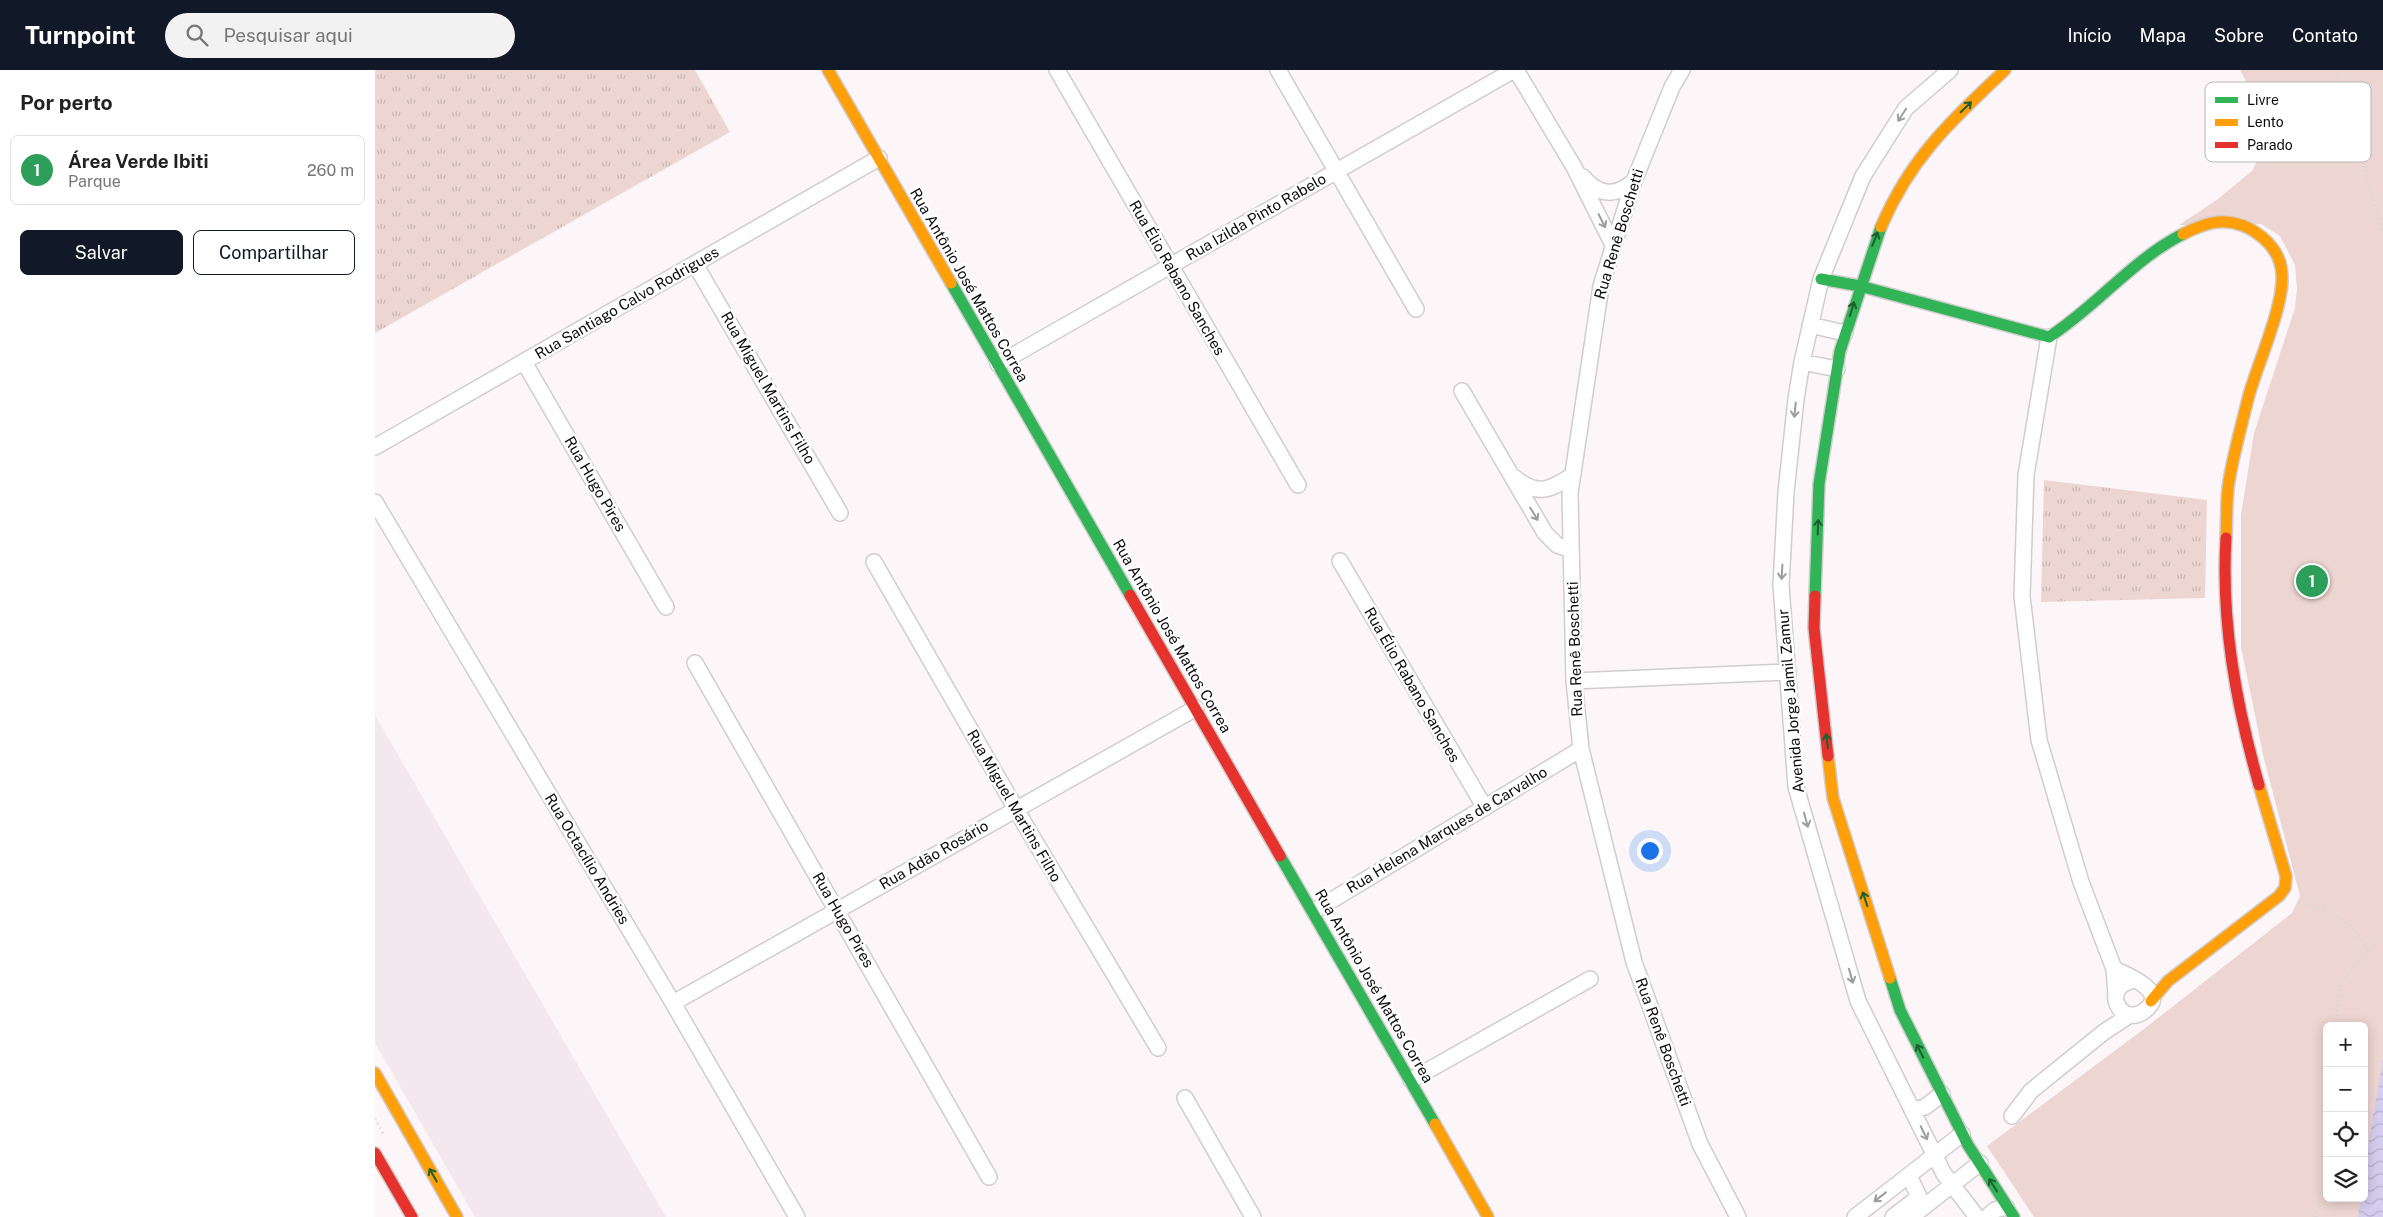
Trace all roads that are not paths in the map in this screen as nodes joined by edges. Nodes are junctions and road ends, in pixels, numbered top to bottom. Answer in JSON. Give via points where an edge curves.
{"nodes":[{"id":1,"x":828,"y":70,"type":"edge"},
{"id":2,"x":1057,"y":70,"type":"edge"},
{"id":3,"x":1278,"y":70,"type":"edge"},
{"id":4,"x":1515,"y":70,"type":"edge"},
{"id":5,"x":1682,"y":70,"type":"edge"},
{"id":6,"x":1950,"y":70,"type":"edge"},
{"id":7,"x":2005,"y":70,"type":"edge"},
{"id":8,"x":879,"y":158,"type":"junction"},
{"id":9,"x":1574,"y":167,"type":"junction"},
{"id":10,"x":1336,"y":171,"type":"junction"},
{"id":11,"x":1634,"y":181,"type":"junction"},
{"id":12,"x":1613,"y":244,"type":"junction"},
{"id":13,"x":695,"y":264,"type":"junction"},
{"id":14,"x":1170,"y":266,"type":"junction"},
{"id":15,"x":1821,"y":280,"type":"junction"},
{"id":16,"x":1860,"y":286,"type":"junction"},
{"id":17,"x":1415,"y":309,"type":"dead end"},
{"id":18,"x":1810,"y":325,"type":"junction"},
{"id":19,"x":1845,"y":333,"type":"junction"},
{"id":20,"x":2049,"y":337,"type":"junction"},
{"id":21,"x":524,"y":362,"type":"junction"},
{"id":22,"x":1801,"y":362,"type":"junction"},
{"id":23,"x":998,"y":364,"type":"junction"},
{"id":24,"x":1837,"y":369,"type":"junction"},
{"id":25,"x":1462,"y":391,"type":"dead end"},
{"id":26,"x":375,"y":447,"type":"edge"},
{"id":27,"x":1509,"y":472,"type":"junction"},
{"id":28,"x":1573,"y":475,"type":"junction"},
{"id":29,"x":1299,"y":485,"type":"dead end"},
{"id":30,"x":375,"y":502,"type":"edge"},
{"id":31,"x":840,"y":513,"type":"dead end"},
{"id":32,"x":1571,"y":550,"type":"junction"},
{"id":33,"x":1340,"y":561,"type":"dead end"},
{"id":34,"x":874,"y":562,"type":"dead end"},
{"id":35,"x":666,"y":607,"type":"dead end"},
{"id":36,"x":695,"y":663,"type":"dead end"},
{"id":37,"x":1788,"y":672,"type":"junction"},
{"id":38,"x":1574,"y":681,"type":"junction"},
{"id":39,"x":1196,"y":708,"type":"junction"},
{"id":40,"x":1581,"y":749,"type":"junction"},
{"id":41,"x":1485,"y":808,"type":"junction"},
{"id":42,"x":1016,"y":809,"type":"junction"},
{"id":43,"x":837,"y":910,"type":"junction"},
{"id":44,"x":1314,"y":911,"type":"junction"},
{"id":45,"x":2114,"y":969,"type":"junction"},
{"id":46,"x":1589,"y":979,"type":"dead end"},
{"id":47,"x":2168,"y":981,"type":"junction"},
{"id":48,"x":2140,"y":982,"type":"junction"},
{"id":49,"x":2116,"y":999,"type":"junction"},
{"id":50,"x":2151,"y":1001,"type":"junction"},
{"id":51,"x":673,"y":1003,"type":"junction"},
{"id":52,"x":2130,"y":1016,"type":"junction"},
{"id":53,"x":2104,"y":1032,"type":"junction"},
{"id":54,"x":1158,"y":1048,"type":"dead end"},
{"id":55,"x":375,"y":1073,"type":"edge"},
{"id":56,"x":1411,"y":1080,"type":"junction"},
{"id":57,"x":1942,"y":1094,"type":"junction"},
{"id":58,"x":1185,"y":1098,"type":"dead end"},
{"id":59,"x":1913,"y":1110,"type":"junction"},
{"id":60,"x":2012,"y":1116,"type":"dead end"},
{"id":61,"x":1962,"y":1134,"type":"junction"},
{"id":62,"x":375,"y":1153,"type":"edge"},
{"id":63,"x":1935,"y":1155,"type":"junction"},
{"id":64,"x":1980,"y":1163,"type":"junction"},
{"id":65,"x":379,"y":1165,"type":"edge"},
{"id":66,"x":989,"y":1177,"type":"dead end"},
{"id":67,"x":1906,"y":1178,"type":"junction"},
{"id":68,"x":1952,"y":1184,"type":"junction"},
{"id":69,"x":2010,"y":1212,"type":"edge"},
{"id":70,"x":412,"y":1217,"type":"edge"},
{"id":71,"x":457,"y":1217,"type":"edge"},
{"id":72,"x":797,"y":1217,"type":"edge"},
{"id":73,"x":1253,"y":1217,"type":"edge"},
{"id":74,"x":1488,"y":1217,"type":"edge"},
{"id":75,"x":1739,"y":1217,"type":"edge"},
{"id":76,"x":1855,"y":1217,"type":"edge"},
{"id":77,"x":1893,"y":1217,"type":"edge"},
{"id":78,"x":1911,"y":1217,"type":"edge"},
{"id":79,"x":1977,"y":1217,"type":"edge"},
{"id":80,"x":1987,"y":1217,"type":"edge"}],
"edges":[{"from":1,"to":8,"type":"street","name":"Rua Antônio José Mattos Correa"},
{"from":2,"to":14,"type":"street","name":"Rua Élio Rabano Sanches"},
{"from":3,"to":10,"type":"street"},
{"from":4,"to":9,"type":"street"},
{"from":4,"to":10,"type":"street","name":"Rua Izilda Pinto Rabelo"},
{"from":5,"to":11,"type":"street","name":"Rua Renê Boschetti"},
{"from":6,"to":15,"type":"street","name":"Avenida Jorge Jamil Zamur","one_way":true,"via":[[1906,108],[1863,176]]},
{"from":16,"to":7,"type":"street","name":"Avenida Jorge Jamil Zamur","one_way":true,"via":[[1885,217],[1909,171],[1941,131]]},
{"from":8,"to":13,"type":"street","name":"Rua Santiago Calvo Rodrigues"},
{"from":8,"to":23,"type":"street","name":"Rua Antônio José Mattos Correa"},
{"from":9,"to":11,"type":"street","via":[[1591,186],[1605,192],[1623,191]]},
{"from":9,"to":12,"type":"street","one_way":true},
{"from":10,"to":14,"type":"street","name":"Rua Izilda Pinto Rabelo"},
{"from":10,"to":17,"type":"street"},
{"from":11,"to":12,"type":"street","name":"Rua Renê Boschetti"},
{"from":12,"to":28,"type":"street","name":"Rua Renê Boschetti","via":[[1601,286]]},
{"from":13,"to":21,"type":"street","name":"Rua Santiago Calvo Rodrigues"},
{"from":13,"to":31,"type":"street","name":"Rua Miguel Martins Filho"},
{"from":14,"to":23,"type":"street","name":"Rua Izilda Pinto Rabelo"},
{"from":14,"to":29,"type":"street","name":"Rua Élio Rabano Sanches"},
{"from":15,"to":16,"type":"street"},
{"from":15,"to":18,"type":"street","name":"Avenida Jorge Jamil Zamur"},
{"from":19,"to":16,"type":"street","name":"Avenida Jorge Jamil Zamur","one_way":true},
{"from":16,"to":20,"type":"street"},
{"from":18,"to":19,"type":"street"},
{"from":18,"to":22,"type":"street","name":"Avenida Jorge Jamil Zamur"},
{"from":19,"to":24,"type":"street","name":"Avenida Jorge Jamil Zamur"},
{"from":20,"to":45,"type":"street","via":[[2026,475],[2022,596],[2039,740],[2081,882]]},
{"from":20,"to":47,"type":"street","via":[[2087,310],[2160,246],[2190,229],[2219,223],[2241,224],[2274,248],[2281,263],[2284,276],[2281,292],[2249,395],[2229,482],[2224,565],[2225,614],[2235,685],[2251,756],[2286,876],[2285,888],[2279,896]]},
{"from":21,"to":26,"type":"street","name":"Rua Santiago Calvo Rodrigues"},
{"from":21,"to":35,"type":"street","name":"Rua Hugo Pires"},
{"from":22,"to":24,"type":"street"},
{"from":22,"to":37,"type":"street","name":"Avenida Jorge Jamil Zamur","one_way":true,"via":[[1786,492],[1781,585]]},
{"from":23,"to":39,"type":"street","name":"Rua Antônio José Mattos Correa"},
{"from":57,"to":24,"type":"street","name":"Avenida Jorge Jamil Zamur","one_way":true,"via":[[1900,1010],[1833,798],[1814,628],[1819,484]]},
{"from":25,"to":27,"type":"street"},
{"from":27,"to":28,"type":"street","via":[[1526,487],[1545,490]]},
{"from":27,"to":32,"type":"street","one_way":true,"via":[[1545,533],[1557,545]]},
{"from":28,"to":32,"type":"street","name":"Rua Renê Boschetti","via":[[1570,493]]},
{"from":30,"to":51,"type":"street","name":"Rua Octacílio Andries"},
{"from":32,"to":38,"type":"street","name":"Rua Renê Boschetti"},
{"from":33,"to":41,"type":"street","name":"Rua Élio Rabano Sanches"},
{"from":34,"to":42,"type":"street","name":"Rua Miguel Martins Filho"},
{"from":36,"to":43,"type":"street","name":"Rua Hugo Pires"},
{"from":37,"to":38,"type":"street"},
{"from":37,"to":59,"type":"street","name":"Avenida Jorge Jamil Zamur","one_way":true,"via":[[1796,788],[1858,1000]]},
{"from":38,"to":40,"type":"street","name":"Rua Renê Boschetti"},
{"from":39,"to":42,"type":"street","name":"Rua Adão Rosário"},
{"from":39,"to":44,"type":"street","name":"Rua Antônio José Mattos Correa"},
{"from":40,"to":41,"type":"street","name":"Rua Helena Marques de Carvalho"},
{"from":40,"to":75,"type":"street","name":"Rua Renê Boschetti","via":[[1634,962],[1700,1144]]},
{"from":41,"to":44,"type":"street","name":"Rua Helena Marques de Carvalho"},
{"from":42,"to":43,"type":"street","name":"Rua Adão Rosário"},
{"from":42,"to":54,"type":"street","name":"Rua Miguel Martins Filho"},
{"from":43,"to":51,"type":"street","name":"Rua Adão Rosário"},
{"from":43,"to":66,"type":"street","name":"Rua Hugo Pires"},
{"from":44,"to":56,"type":"street","name":"Rua Antônio José Mattos Correa"},
{"from":45,"to":48,"type":"street"},
{"from":45,"to":49,"type":"street"},
{"from":46,"to":56,"type":"street"},
{"from":47,"to":48,"type":"street"},
{"from":47,"to":50,"type":"street"},
{"from":48,"to":49,"type":"street","via":[[2126,981],[2119,987]]},
{"from":48,"to":50,"type":"street","via":[[2151,992]]},
{"from":49,"to":52,"type":"street","via":[[2121,1011]]},
{"from":49,"to":53,"type":"street"},
{"from":50,"to":52,"type":"street","via":[[2147,1010]]},
{"from":51,"to":72,"type":"street","name":"Rua Octacílio Andries"},
{"from":52,"to":53,"type":"street"},
{"from":53,"to":60,"type":"street","via":[[2031,1091]]},
{"from":71,"to":55,"type":"street","one_way":true},
{"from":56,"to":74,"type":"street","name":"Rua Antônio José Mattos Correa"},
{"from":57,"to":59,"type":"street","via":[[1925,1107]]},
{"from":57,"to":61,"type":"street","name":"Avenida Jorge Jamil Zamur"},
{"from":58,"to":73,"type":"street"},
{"from":59,"to":63,"type":"street","name":"Avenida Jorge Jamil Zamur","one_way":true},
{"from":61,"to":63,"type":"street"},
{"from":61,"to":64,"type":"street","name":"Avenida Jorge Jamil Zamur"},
{"from":62,"to":65,"type":"street"},
{"from":63,"to":67,"type":"street"},
{"from":63,"to":68,"type":"street","name":"Avenida Jorge Jamil Zamur"},
{"from":64,"to":68,"type":"street"},
{"from":69,"to":64,"type":"street","name":"Avenida Jorge Jamil Zamur","one_way":true},
{"from":65,"to":70,"type":"street"},
{"from":67,"to":76,"type":"street","one_way":true},
{"from":67,"to":77,"type":"street","via":[[1912,1182],[1919,1197]]},
{"from":68,"to":78,"type":"street"},
{"from":68,"to":79,"type":"street","name":"Avenida Jorge Jamil Zamur"},
{"from":69,"to":80,"type":"street","name":"Avenida Jorge Jamil Zamur","via":[[1995,1210]]}]}
